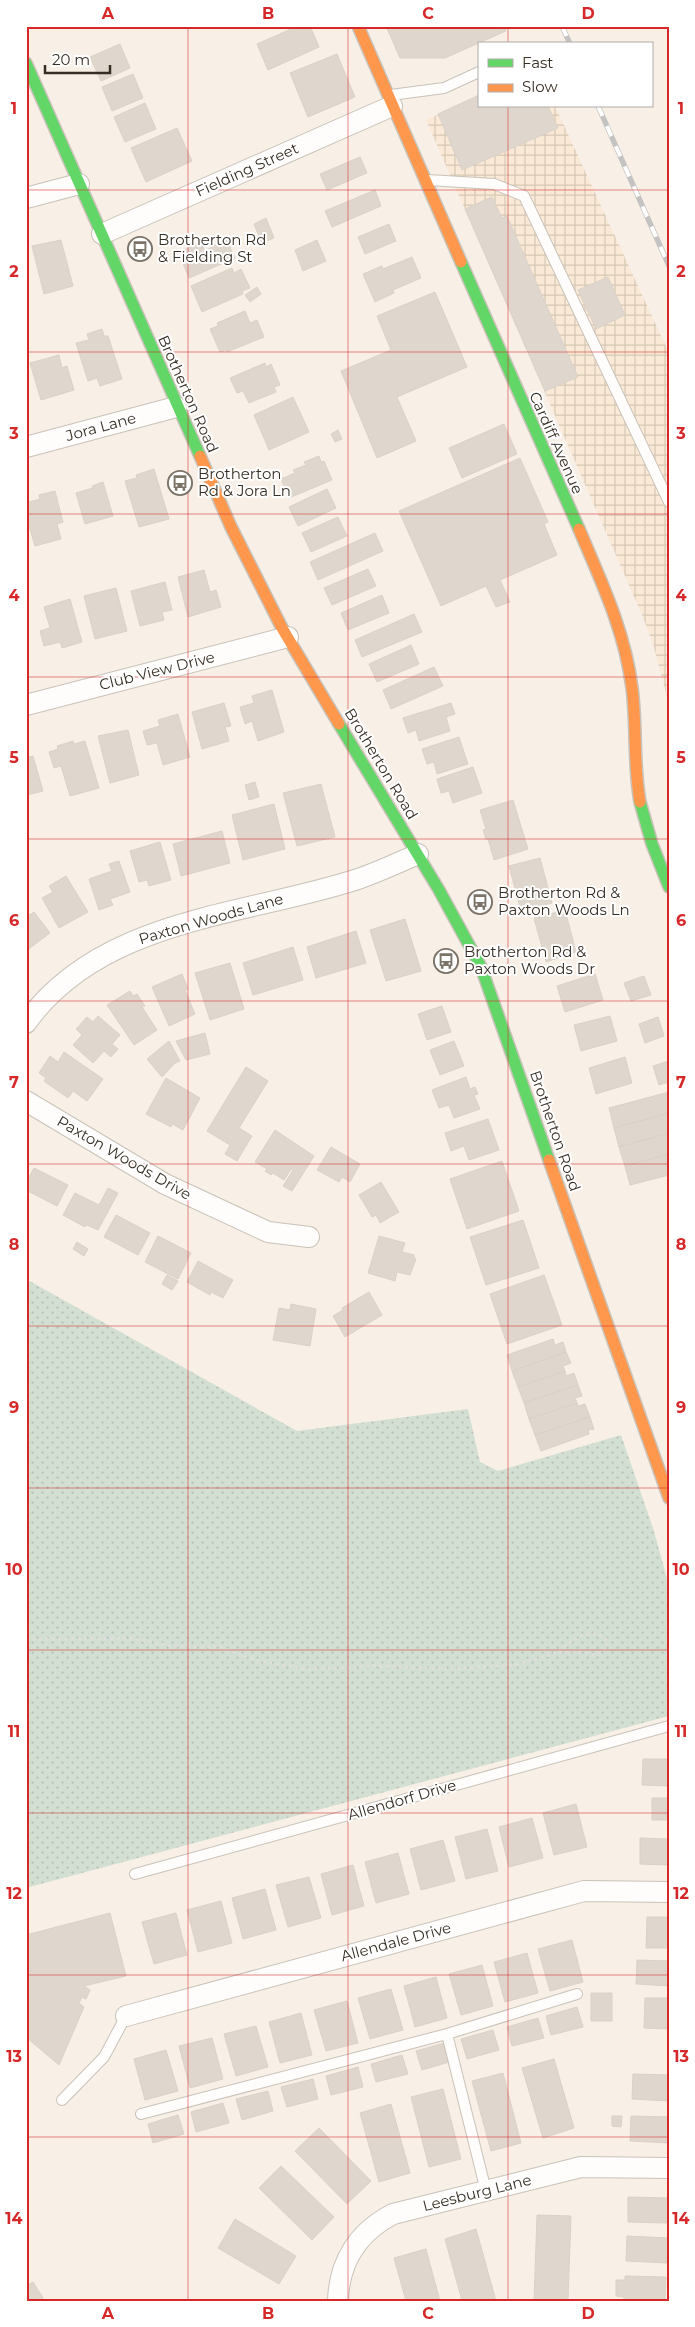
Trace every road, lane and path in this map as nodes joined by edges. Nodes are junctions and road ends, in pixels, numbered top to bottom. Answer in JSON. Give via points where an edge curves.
{"nodes":[{"id":1,"x":358,"y":26,"type":"edge"},
{"id":2,"x":26,"y":63,"type":"edge"},
{"id":3,"x":478,"y":72,"type":"edge"},
{"id":4,"x":390,"y":101,"type":"junction"},
{"id":5,"x":424,"y":179,"type":"junction"},
{"id":6,"x":78,"y":184,"type":"junction"},
{"id":7,"x":26,"y":198,"type":"edge"},
{"id":8,"x":102,"y":234,"type":"junction"},
{"id":9,"x":176,"y":407,"type":"junction"},
{"id":10,"x":26,"y":447,"type":"edge"},
{"id":11,"x":669,"y":502,"type":"edge"},
{"id":12,"x":288,"y":637,"type":"junction"},
{"id":13,"x":26,"y":705,"type":"edge"},
{"id":14,"x":418,"y":854,"type":"junction"},
{"id":15,"x":669,"y":888,"type":"edge"},
{"id":16,"x":26,"y":1024,"type":"edge"},
{"id":17,"x":26,"y":1101,"type":"edge"},
{"id":18,"x":309,"y":1237,"type":"dead end"},
{"id":19,"x":669,"y":1498,"type":"edge"},
{"id":20,"x":26,"y":1639,"type":"edge"},
{"id":21,"x":556,"y":1653,"type":"junction"},
{"id":22,"x":669,"y":1726,"type":"edge"},
{"id":23,"x":135,"y":1874,"type":"dead end"},
{"id":24,"x":669,"y":1892,"type":"edge"},
{"id":25,"x":577,"y":1994,"type":"dead end"},
{"id":26,"x":126,"y":2016,"type":"joint"},
{"id":27,"x":447,"y":2034,"type":"junction"},
{"id":28,"x":62,"y":2100,"type":"dead end"},
{"id":29,"x":141,"y":2114,"type":"dead end"},
{"id":30,"x":669,"y":2168,"type":"edge"},
{"id":31,"x":486,"y":2190,"type":"junction"},
{"id":32,"x":338,"y":2301,"type":"edge"}],
"edges":[{"from":1,"to":4,"type":"street","name":"Cardiff Avenue"},
{"from":2,"to":6,"type":"street","name":"Brotherton Road"},
{"from":3,"to":4,"type":"lane","via":[[444,88]]},
{"from":4,"to":5,"type":"street","name":"Cardiff Avenue"},
{"from":4,"to":8,"type":"street","name":"Fielding Street"},
{"from":5,"to":11,"type":"lane","via":[[494,184],[524,196]]},
{"from":5,"to":15,"type":"street","name":"Cardiff Avenue","via":[[613,608],[625,647],[632,687],[635,768],[643,815],[653,852]]},
{"from":6,"to":7,"type":"street"},
{"from":6,"to":8,"type":"street","name":"Brotherton Road"},
{"from":8,"to":9,"type":"street","name":"Brotherton Road"},
{"from":9,"to":10,"type":"street","name":"Jora Lane"},
{"from":9,"to":12,"type":"street","name":"Brotherton Road","via":[[231,527]]},
{"from":12,"to":13,"type":"street","name":"Club View Drive"},
{"from":12,"to":14,"type":"street","name":"Brotherton Road"},
{"from":14,"to":16,"type":"street","name":"Paxton Woods Lane","via":[[358,879],[159,930],[122,946],[87,966],[56,991]]},
{"from":14,"to":19,"type":"street","name":"Brotherton Road","via":[[481,967]]},
{"from":17,"to":18,"type":"street","name":"Paxton Woods Drive","via":[[165,1184],[268,1232]]},
{"from":20,"to":21,"type":"path","via":[[132,1638],[170,1646],[218,1647],[259,1662],[305,1669],[377,1666],[448,1669],[515,1665]]},
{"from":21,"to":21,"type":"path","via":[[576,1651],[594,1655],[607,1649],[608,1641],[599,1634],[589,1633]]},
{"from":22,"to":23,"type":"lane","name":"Allendorf Drive"},
{"from":24,"to":26,"type":"street","name":"Allendale Drive","via":[[584,1891]]},
{"from":25,"to":27,"type":"lane"},
{"from":26,"to":28,"type":"lane","via":[[104,2057]]},
{"from":27,"to":29,"type":"lane"},
{"from":27,"to":31,"type":"lane"},
{"from":30,"to":31,"type":"street","name":"Leesburg Lane","via":[[581,2167]]},
{"from":31,"to":32,"type":"street","name":"Leesburg Lane","via":[[393,2214],[367,2231],[344,2264],[338,2283]]}]}
